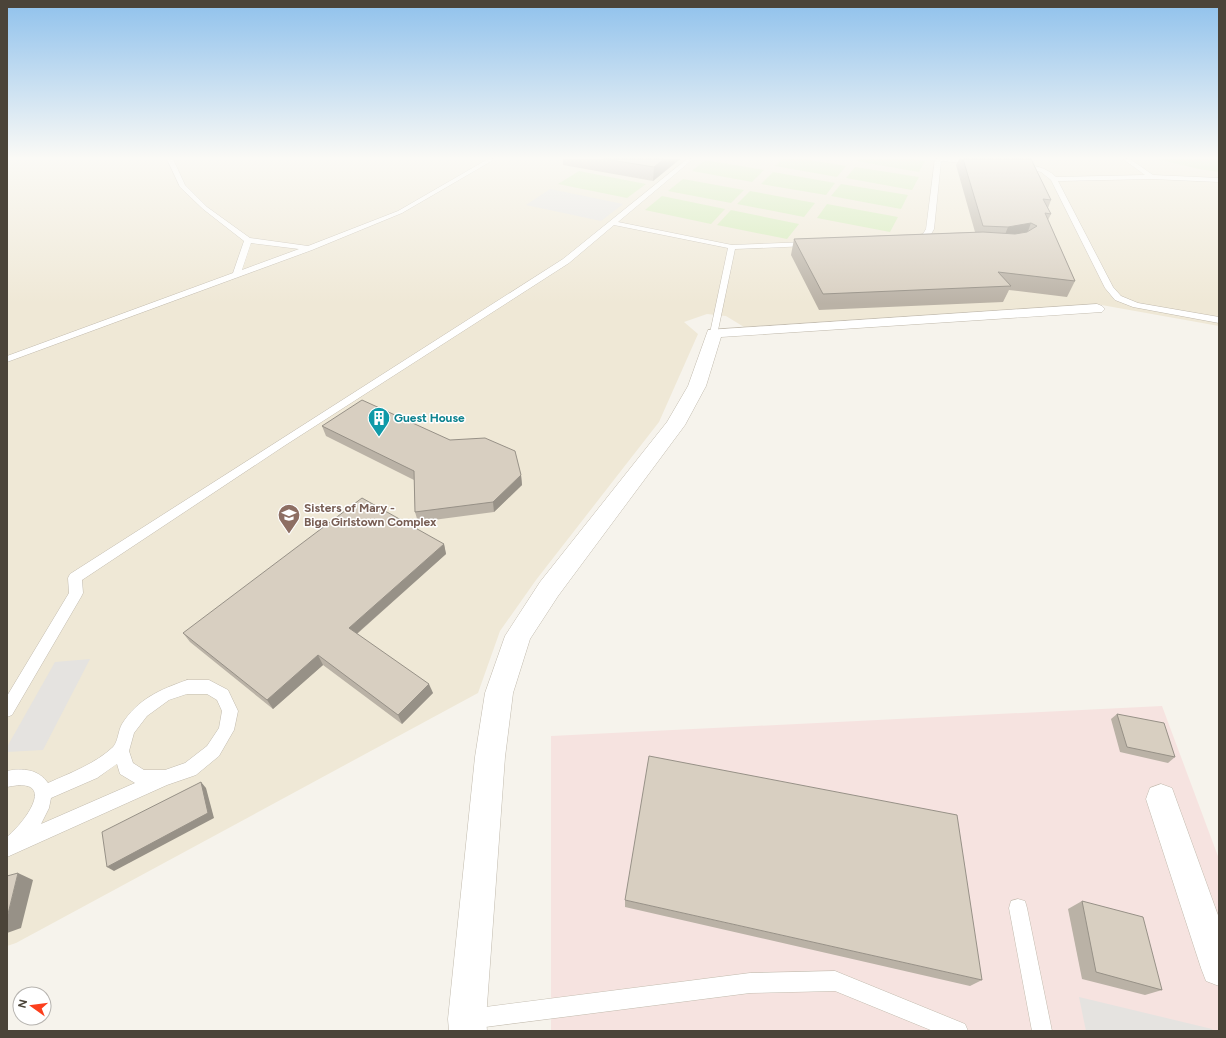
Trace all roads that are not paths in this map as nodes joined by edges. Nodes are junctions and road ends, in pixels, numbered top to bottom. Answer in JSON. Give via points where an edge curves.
{"nodes":[{"id":1,"x":204,"y":207,"type":"edge"},
{"id":2,"x":408,"y":207,"type":"edge"},
{"id":3,"x":631,"y":207,"type":"edge"},
{"id":4,"x":932,"y":207,"type":"edge"},
{"id":5,"x":1068,"y":207,"type":"edge"},
{"id":6,"x":612,"y":223,"type":"junction"},
{"id":7,"x":907,"y":239,"type":"edge"},
{"id":8,"x":248,"y":240,"type":"junction"},
{"id":9,"x":816,"y":243,"type":"edge"},
{"id":10,"x":732,"y":247,"type":"junction"},
{"id":11,"x":309,"y":248,"type":"junction"},
{"id":12,"x":236,"y":275,"type":"junction"},
{"id":13,"x":1097,"y":309,"type":"dead end"},
{"id":14,"x":1219,"y":320,"type":"edge"},
{"id":15,"x":714,"y":333,"type":"junction"},
{"id":16,"x":7,"y":360,"type":"edge"},
{"id":17,"x":7,"y":710,"type":"edge"},
{"id":18,"x":121,"y":751,"type":"junction"},
{"id":19,"x":165,"y":778,"type":"junction"},
{"id":20,"x":7,"y":779,"type":"edge"},
{"id":21,"x":44,"y":793,"type":"junction"},
{"id":22,"x":1161,"y":799,"type":"dead end"},
{"id":23,"x":7,"y":848,"type":"edge"},
{"id":24,"x":1018,"y":908,"type":"dead end"},
{"id":25,"x":1219,"y":968,"type":"edge"},
{"id":26,"x":468,"y":1025,"type":"edge"},
{"id":27,"x":958,"y":1031,"type":"edge"},
{"id":28,"x":1042,"y":1031,"type":"edge"}],
"edges":[{"from":1,"to":8,"type":"lane"},
{"from":2,"to":11,"type":"lane"},
{"from":3,"to":6,"type":"lane"},
{"from":4,"to":7,"type":"lane","via":[[930,237]]},
{"from":5,"to":14,"type":"lane","via":[[1109,288],[1118,298],[1136,305]]},
{"from":6,"to":10,"type":"lane"},
{"from":6,"to":17,"type":"lane","via":[[566,261],[76,578],[76,593]]},
{"from":8,"to":11,"type":"lane"},
{"from":8,"to":12,"type":"lane"},
{"from":9,"to":10,"type":"lane"},
{"from":10,"to":15,"type":"lane"},
{"from":11,"to":12,"type":"lane"},
{"from":12,"to":16,"type":"lane"},
{"from":13,"to":15,"type":"street"},
{"from":15,"to":26,"type":"street","via":[[697,386],[675,425],[550,589],[518,636],[499,693],[490,757]]},
{"from":18,"to":19,"type":"lane","via":[[126,768],[142,778]]},
{"from":18,"to":19,"type":"lane","via":[[127,730],[142,711],[164,695],[187,687],[209,687],[224,695],[230,711],[226,730],[213,751],[190,769]]},
{"from":18,"to":21,"type":"lane","via":[[91,772]]},
{"from":19,"to":23,"type":"lane"},
{"from":20,"to":21,"type":"lane","via":[[24,776],[38,782]]},
{"from":21,"to":23,"type":"lane","via":[[42,807],[34,822]]},
{"from":22,"to":25,"type":"street"},
{"from":24,"to":28,"type":"lane"},
{"from":26,"to":27,"type":"lane","via":[[750,983],[835,981]]}]}
